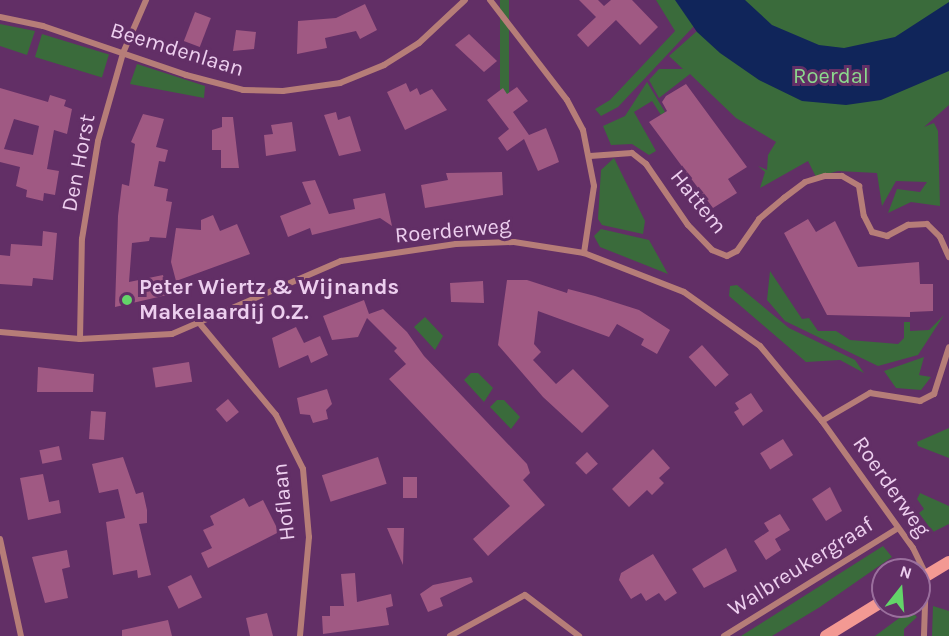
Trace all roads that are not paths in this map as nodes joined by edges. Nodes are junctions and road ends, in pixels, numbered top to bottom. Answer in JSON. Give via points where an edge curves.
{"nodes":[{"id":1,"x":146,"y":0,"type":"edge"},
{"id":2,"x":465,"y":0,"type":"edge"},
{"id":3,"x":490,"y":0,"type":"edge"},
{"id":4,"x":0,"y":17,"type":"edge"},
{"id":5,"x":123,"y":53,"type":"junction"},
{"id":6,"x":590,"y":156,"type":"junction"},
{"id":7,"x":584,"y":253,"type":"junction"},
{"id":8,"x":949,"y":257,"type":"edge"},
{"id":9,"x":201,"y":325,"type":"junction"},
{"id":10,"x":0,"y":334,"type":"edge"},
{"id":11,"x":80,"y":339,"type":"junction"},
{"id":12,"x":949,"y":347,"type":"edge"},
{"id":13,"x":822,"y":421,"type":"junction"},
{"id":14,"x":898,"y":528,"type":"junction"},
{"id":15,"x":0,"y":539,"type":"edge"},
{"id":16,"x":912,"y":558,"type":"edge"},
{"id":17,"x":949,"y":562,"type":"edge"},
{"id":18,"x":931,"y":573,"type":"edge"},
{"id":19,"x":871,"y":608,"type":"edge"},
{"id":20,"x":923,"y":618,"type":"edge"},
{"id":21,"x":21,"y":636,"type":"edge"},
{"id":22,"x":300,"y":636,"type":"edge"},
{"id":23,"x":450,"y":636,"type":"edge"},
{"id":24,"x":579,"y":636,"type":"edge"},
{"id":25,"x":724,"y":636,"type":"edge"},
{"id":26,"x":826,"y":636,"type":"edge"},
{"id":27,"x":924,"y":636,"type":"edge"}],
"edges":[{"from":1,"to":5,"type":"street","name":"Den Horst"},
{"from":2,"to":5,"type":"street","name":"Beemdenlaan","via":[[419,43],[384,65],[340,83],[283,91],[243,90]]},
{"from":3,"to":6,"type":"street","via":[[567,100]]},
{"from":4,"to":5,"type":"street","name":"Beemdenlaan"},
{"from":5,"to":11,"type":"street","name":"Den Horst","via":[[98,141],[82,239]]},
{"from":6,"to":7,"type":"street","via":[[594,186]]},
{"from":6,"to":8,"type":"street","name":"Hattem","via":[[632,153],[646,164],[688,225],[712,250],[727,256],[737,251],[759,219],[806,182],[842,176],[859,186],[864,216],[872,232],[887,236],[908,225],[927,224],[940,237]]},
{"from":7,"to":9,"type":"street","name":"Roerderweg","via":[[514,242],[456,244],[341,261]]},
{"from":7,"to":13,"type":"street","name":"Roerderweg","via":[[646,274],[760,346]]},
{"from":9,"to":11,"type":"street","name":"Roerderweg","via":[[172,334]]},
{"from":9,"to":22,"type":"street","name":"Hoflaan","via":[[276,415],[303,469],[309,537]]},
{"from":10,"to":11,"type":"street","name":"Roerderweg"},
{"from":12,"to":13,"type":"street","via":[[934,394],[920,401],[870,393]]},
{"from":13,"to":14,"type":"street","name":"Roerderweg"},
{"from":14,"to":16,"type":"street","name":"Roerderweg"},
{"from":14,"to":25,"type":"street","name":"Walbreukergraaf"},
{"from":15,"to":21,"type":"street"},
{"from":17,"to":18,"type":"main road"},
{"from":19,"to":26,"type":"main road"},
{"from":20,"to":27,"type":"street"},
{"from":23,"to":24,"type":"street","via":[[525,595]]}]}
